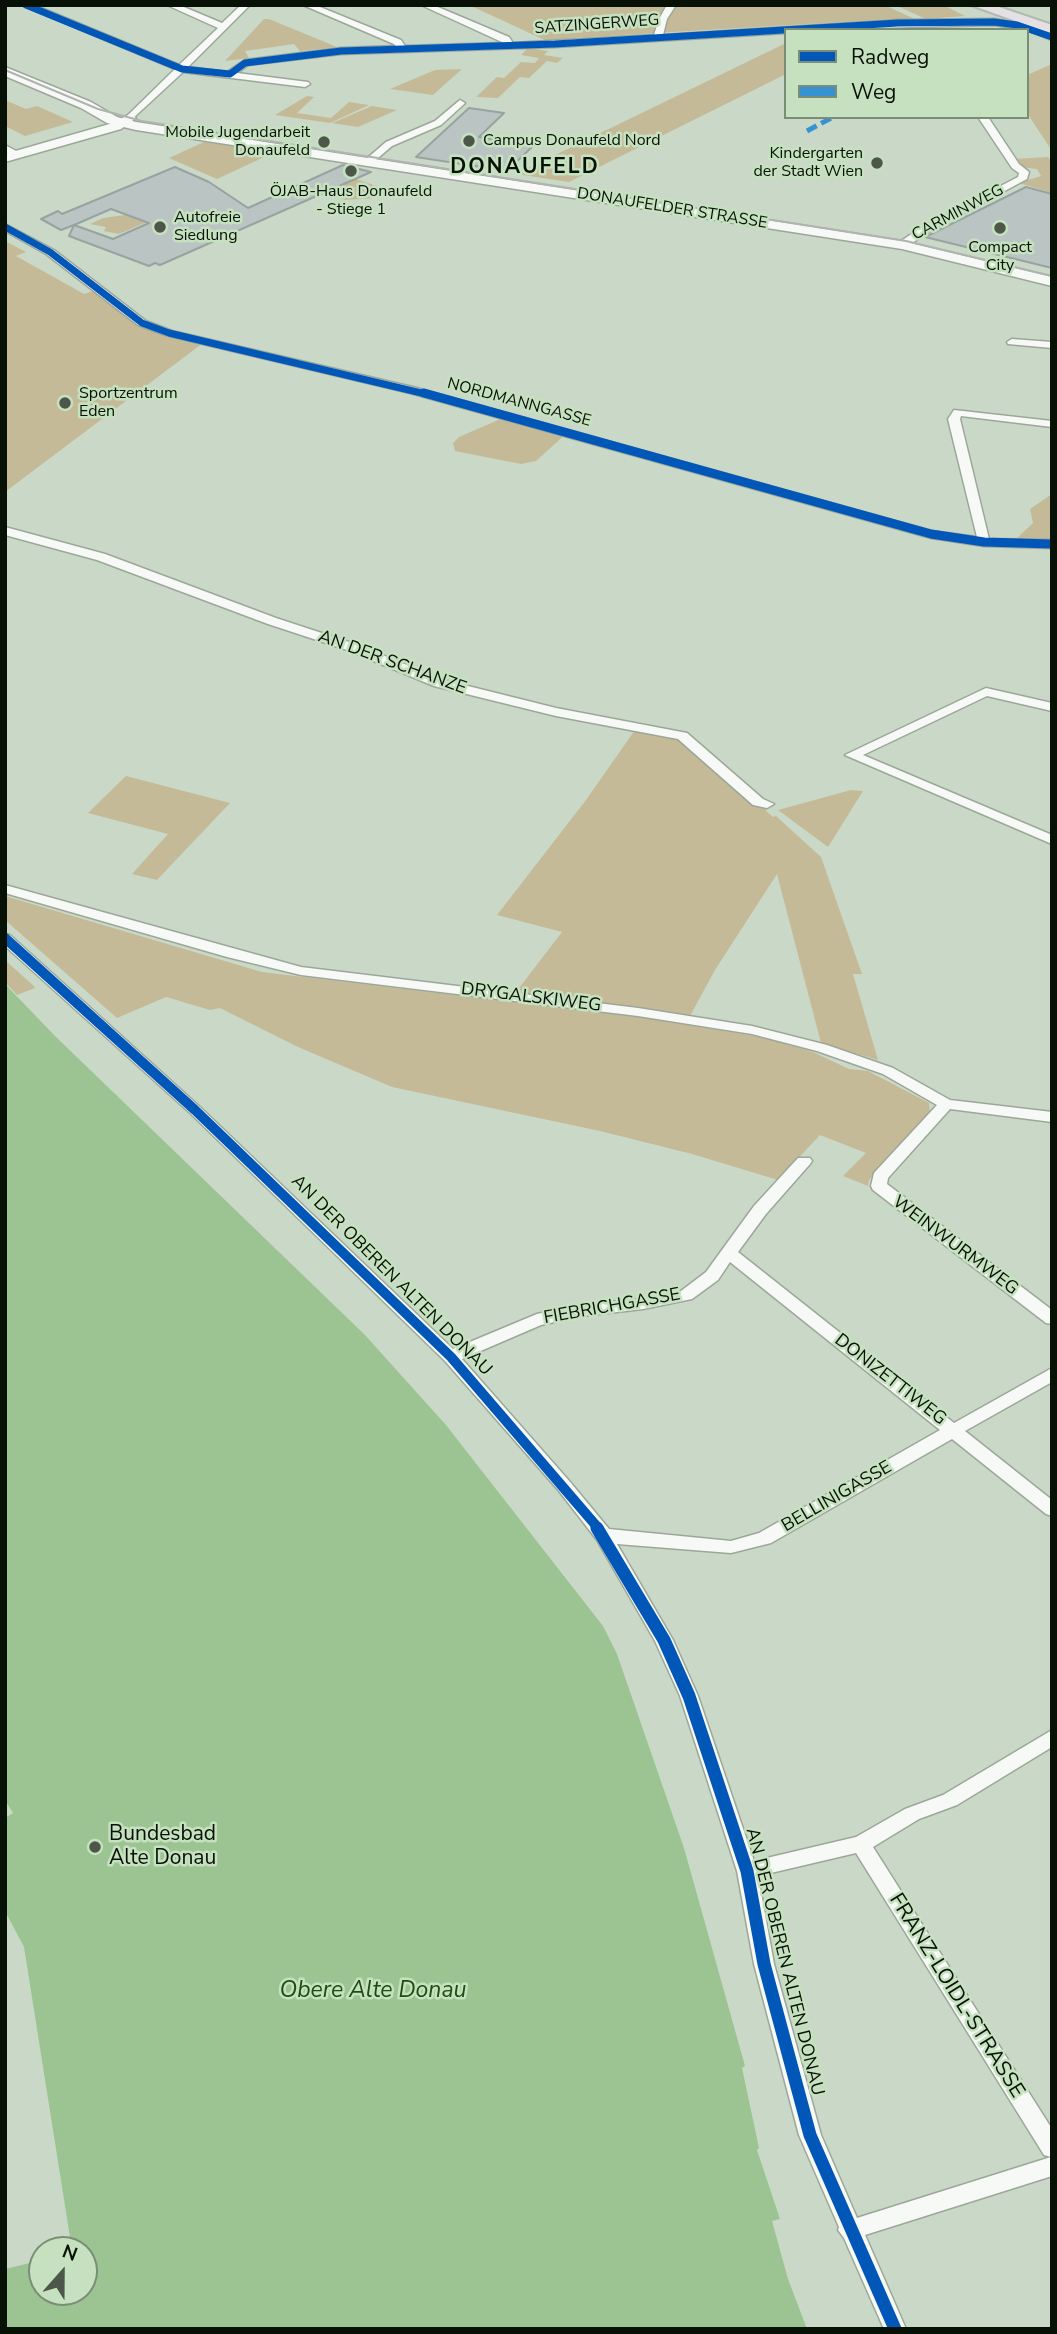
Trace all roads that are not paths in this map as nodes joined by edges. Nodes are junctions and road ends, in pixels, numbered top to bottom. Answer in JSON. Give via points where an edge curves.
{"nodes":[{"id":1,"x":26,"y":5,"type":"edge"},
{"id":2,"x":171,"y":5,"type":"edge"},
{"id":3,"x":246,"y":5,"type":"edge"},
{"id":4,"x":307,"y":5,"type":"edge"},
{"id":5,"x":425,"y":5,"type":"edge"},
{"id":6,"x":672,"y":5,"type":"edge"},
{"id":7,"x":978,"y":5,"type":"edge"},
{"id":8,"x":988,"y":5,"type":"edge"},
{"id":9,"x":1049,"y":25,"type":"edge"},
{"id":10,"x":937,"y":26,"type":"edge"},
{"id":11,"x":225,"y":27,"type":"junction"},
{"id":12,"x":886,"y":28,"type":"edge"},
{"id":13,"x":1026,"y":28,"type":"edge"},
{"id":14,"x":1029,"y":29,"type":"edge"},
{"id":15,"x":784,"y":32,"type":"edge"},
{"id":16,"x":658,"y":37,"type":"junction"},
{"id":17,"x":1052,"y":37,"type":"edge"},
{"id":18,"x":509,"y":44,"type":"junction"},
{"id":19,"x":401,"y":48,"type":"junction"},
{"id":20,"x":182,"y":69,"type":"junction"},
{"id":21,"x":5,"y":71,"type":"edge"},
{"id":22,"x":230,"y":74,"type":"junction"},
{"id":23,"x":304,"y":84,"type":"dead end"},
{"id":24,"x":460,"y":103,"type":"dead end"},
{"id":25,"x":984,"y":119,"type":"edge"},
{"id":26,"x":127,"y":120,"type":"junction"},
{"id":27,"x":9,"y":154,"type":"edge"},
{"id":28,"x":371,"y":159,"type":"junction"},
{"id":29,"x":5,"y":227,"type":"edge"},
{"id":30,"x":904,"y":243,"type":"junction"},
{"id":31,"x":1052,"y":276,"type":"edge"},
{"id":32,"x":1052,"y":282,"type":"edge"},
{"id":33,"x":1012,"y":342,"type":"dead end"},
{"id":34,"x":1052,"y":345,"type":"edge"},
{"id":35,"x":1052,"y":424,"type":"edge"},
{"id":36,"x":5,"y":531,"type":"edge"},
{"id":37,"x":984,"y":542,"type":"junction"},
{"id":38,"x":1052,"y":544,"type":"edge"},
{"id":39,"x":1052,"y":706,"type":"edge"},
{"id":40,"x":767,"y":804,"type":"dead end"},
{"id":41,"x":1052,"y":840,"type":"edge"},
{"id":42,"x":5,"y":889,"type":"edge"},
{"id":43,"x":5,"y":937,"type":"edge"},
{"id":44,"x":946,"y":1104,"type":"junction"},
{"id":45,"x":1052,"y":1117,"type":"edge"},
{"id":46,"x":804,"y":1161,"type":"dead end"},
{"id":47,"x":728,"y":1252,"type":"junction"},
{"id":48,"x":1052,"y":1318,"type":"edge"},
{"id":49,"x":451,"y":1357,"type":"junction"},
{"id":50,"x":1052,"y":1374,"type":"edge"},
{"id":51,"x":954,"y":1431,"type":"junction"},
{"id":52,"x":1052,"y":1510,"type":"edge"},
{"id":53,"x":603,"y":1535,"type":"junction"},
{"id":54,"x":1052,"y":1737,"type":"edge"},
{"id":55,"x":861,"y":1844,"type":"junction"},
{"id":56,"x":747,"y":1871,"type":"junction"},
{"id":57,"x":1052,"y":2148,"type":"edge"},
{"id":58,"x":1052,"y":2166,"type":"edge"},
{"id":59,"x":849,"y":2230,"type":"junction"},
{"id":60,"x":895,"y":2329,"type":"edge"}],
"edges":[{"from":1,"to":20,"type":"street"},
{"from":2,"to":11,"type":"street"},
{"from":3,"to":11,"type":"street"},
{"from":4,"to":19,"type":"street","via":[[398,42]]},
{"from":5,"to":18,"type":"street"},
{"from":6,"to":16,"type":"street"},
{"from":7,"to":9,"type":"main road"},
{"from":8,"to":9,"type":"main road"},
{"from":10,"to":12,"type":"street","name":"SATZINGERWEG"},
{"from":10,"to":13,"type":"street","name":"SATZINGERWEG","via":[[971,22]]},
{"from":11,"to":20,"type":"street"},
{"from":14,"to":17,"type":"street","name":"SATZINGERWEG"},
{"from":15,"to":16,"type":"street","name":"SATZINGERWEG"},
{"from":16,"to":18,"type":"street","name":"SATZINGERWEG"},
{"from":18,"to":19,"type":"street","name":"SATZINGERWEG"},
{"from":19,"to":22,"type":"street","name":"SATZINGERWEG","via":[[257,61],[239,65]]},
{"from":20,"to":22,"type":"street"},
{"from":20,"to":26,"type":"street"},
{"from":21,"to":26,"type":"main road","name":"DONAUFELDER STRASSE"},
{"from":22,"to":23,"type":"street"},
{"from":24,"to":28,"type":"street","via":[[438,123],[389,144]]},
{"from":25,"to":30,"type":"street","name":"CARMINWEG","via":[[1015,166],[1024,172],[1022,179]]},
{"from":26,"to":27,"type":"street"},
{"from":26,"to":28,"type":"main road","name":"DONAUFELDER STRASSE"},
{"from":28,"to":30,"type":"main road","name":"DONAUFELDER STRASSE"},
{"from":29,"to":37,"type":"street","name":"NORDMANNGASSE","via":[[50,252],[142,323],[169,333],[413,390],[907,528]]},
{"from":30,"to":31,"type":"main road","name":"DONAUFELDER STRASSE"},
{"from":30,"to":32,"type":"main road","name":"DONAUFELDER STRASSE"},
{"from":33,"to":34,"type":"street"},
{"from":35,"to":37,"type":"street","via":[[958,412],[954,419]]},
{"from":36,"to":40,"type":"street","name":"AN DER SCHANZE","via":[[101,557],[439,683],[682,736],[758,802]]},
{"from":37,"to":38,"type":"street","name":"NORDMANNGASSE"},
{"from":39,"to":41,"type":"street","via":[[986,692],[852,755]]},
{"from":42,"to":44,"type":"street","name":"DRYGALSKIWEG","via":[[301,971],[650,1013],[752,1030],[888,1071]]},
{"from":43,"to":49,"type":"street","name":"AN DER OBEREN ALTEN DONAU","via":[[195,1110]]},
{"from":44,"to":45,"type":"street","name":"DRYGALSKIWEG"},
{"from":44,"to":48,"type":"street","name":"WEINWURMWEG","via":[[880,1178],[879,1186]]},
{"from":46,"to":47,"type":"street","name":"FIEBRICHGASSE"},
{"from":47,"to":49,"type":"street","name":"FIEBRICHGASSE","via":[[712,1276],[686,1295],[537,1320]]},
{"from":47,"to":51,"type":"street","name":"DONIZETTIWEG"},
{"from":49,"to":53,"type":"street","name":"AN DER OBEREN ALTEN DONAU"},
{"from":50,"to":51,"type":"street","name":"BELLINIGASSE"},
{"from":51,"to":52,"type":"street","name":"DONIZETTIWEG"},
{"from":51,"to":53,"type":"street","name":"BELLINIGASSE","via":[[765,1538],[731,1547]]},
{"from":53,"to":56,"type":"street","name":"AN DER OBEREN ALTEN DONAU","via":[[664,1640],[689,1696]]},
{"from":54,"to":55,"type":"street","via":[[950,1800],[912,1814]]},
{"from":55,"to":56,"type":"street"},
{"from":55,"to":57,"type":"street","name":"FRANZ-LOIDL-STRASSE"},
{"from":56,"to":59,"type":"street","name":"AN DER OBEREN ALTEN DONAU","via":[[791,2073],[810,2135]]},
{"from":58,"to":59,"type":"street"},
{"from":59,"to":60,"type":"street","name":"AN DER OBEREN ALTEN DONAU"}]}
